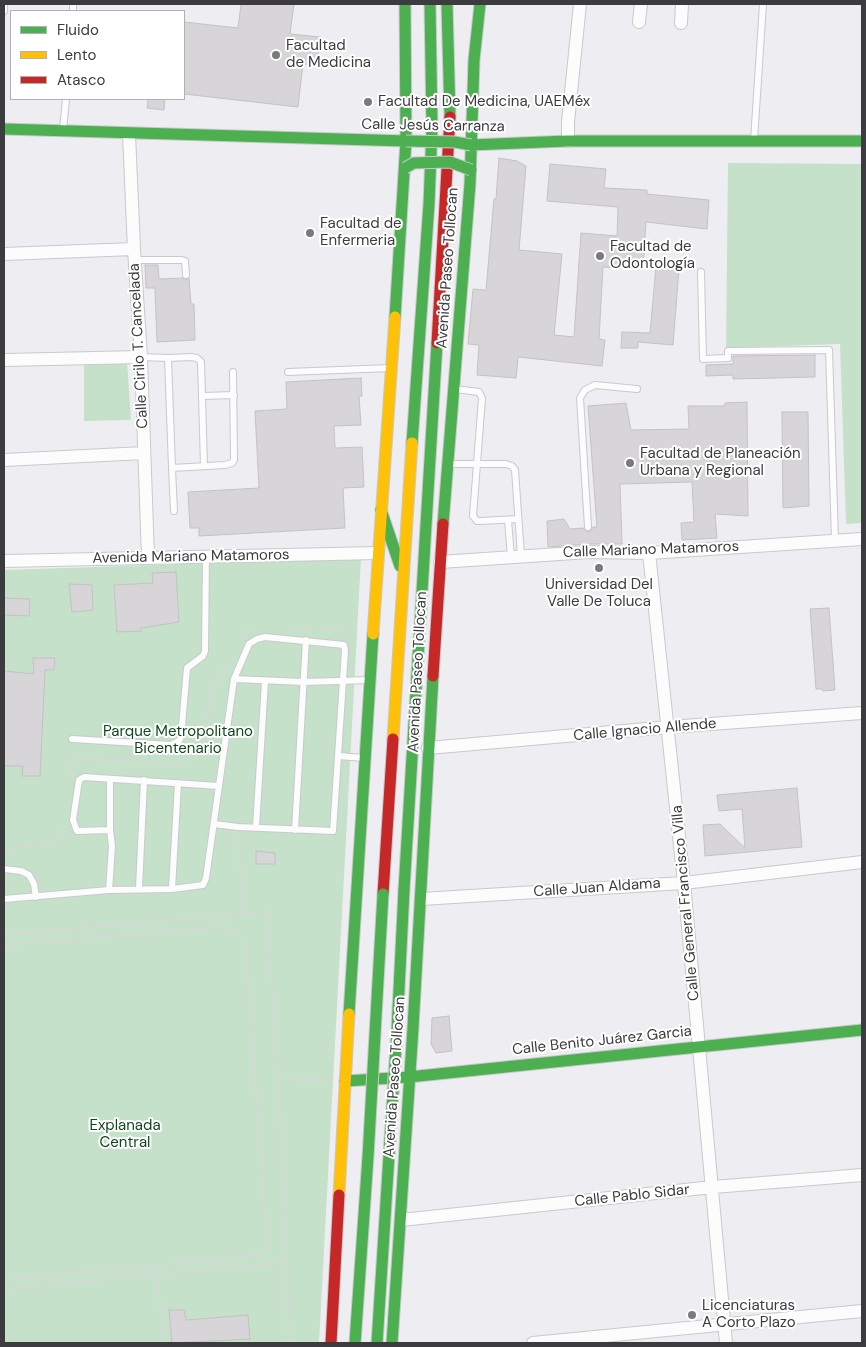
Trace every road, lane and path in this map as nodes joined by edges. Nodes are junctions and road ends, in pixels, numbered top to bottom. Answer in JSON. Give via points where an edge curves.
{"nodes":[{"id":1,"x":4,"y":4,"type":"edge"},
{"id":2,"x":404,"y":4,"type":"edge"},
{"id":3,"x":430,"y":4,"type":"edge"},
{"id":4,"x":447,"y":4,"type":"edge"},
{"id":5,"x":480,"y":4,"type":"edge"},
{"id":6,"x":580,"y":4,"type":"edge"},
{"id":7,"x":641,"y":4,"type":"edge"},
{"id":8,"x":682,"y":4,"type":"edge"},
{"id":9,"x":763,"y":4,"type":"edge"},
{"id":10,"x":4,"y":11,"type":"edge"},
{"id":11,"x":639,"y":22,"type":"dead end"},
{"id":12,"x":680,"y":23,"type":"dead end"},
{"id":13,"x":66,"y":100,"type":"edge"},
{"id":14,"x":4,"y":129,"type":"edge"},
{"id":15,"x":63,"y":132,"type":"junction"},
{"id":16,"x":129,"y":134,"type":"junction"},
{"id":17,"x":406,"y":141,"type":"junction"},
{"id":18,"x":568,"y":141,"type":"junction"},
{"id":19,"x":754,"y":142,"type":"junction"},
{"id":20,"x":862,"y":142,"type":"edge"},
{"id":21,"x":471,"y":145,"type":"junction"},
{"id":22,"x":405,"y":168,"type":"junction"},
{"id":23,"x":471,"y":170,"type":"junction"},
{"id":24,"x":4,"y":254,"type":"edge"},
{"id":25,"x":134,"y":255,"type":"junction"},
{"id":26,"x":701,"y":272,"type":"dead end"},
{"id":27,"x":186,"y":275,"type":"dead end"},
{"id":28,"x":141,"y":357,"type":"junction"},
{"id":29,"x":168,"y":358,"type":"junction"},
{"id":30,"x":4,"y":360,"type":"edge"},
{"id":31,"x":391,"y":368,"type":"junction"},
{"id":32,"x":233,"y":372,"type":"dead end"},
{"id":33,"x":288,"y":372,"type":"dead end"},
{"id":34,"x":637,"y":388,"type":"dead end"},
{"id":35,"x":454,"y":389,"type":"junction"},
{"id":36,"x":234,"y":395,"type":"junction"},
{"id":37,"x":202,"y":396,"type":"junction"},
{"id":38,"x":144,"y":453,"type":"junction"},
{"id":39,"x":4,"y":460,"type":"edge"},
{"id":40,"x":448,"y":464,"type":"junction"},
{"id":41,"x":476,"y":464,"type":"junction"},
{"id":42,"x":204,"y":466,"type":"junction"},
{"id":43,"x":172,"y":468,"type":"junction"},
{"id":44,"x":381,"y":510,"type":"junction"},
{"id":45,"x":174,"y":512,"type":"dead end"},
{"id":46,"x":518,"y":519,"type":"junction"},
{"id":47,"x":508,"y":520,"type":"junction"},
{"id":48,"x":588,"y":528,"type":"dead end"},
{"id":49,"x":862,"y":538,"type":"edge"},
{"id":50,"x":835,"y":540,"type":"junction"},
{"id":51,"x":378,"y":553,"type":"junction"},
{"id":52,"x":649,"y":553,"type":"junction"},
{"id":53,"x":206,"y":556,"type":"junction"},
{"id":54,"x":516,"y":557,"type":"junction"},
{"id":55,"x":148,"y":558,"type":"junction"},
{"id":56,"x":4,"y":561,"type":"edge"},
{"id":57,"x":440,"y":562,"type":"junction"},
{"id":58,"x":403,"y":576,"type":"junction"},
{"id":59,"x":437,"y":595,"type":"junction"},
{"id":60,"x":419,"y":627,"type":"junction"},
{"id":61,"x":256,"y":630,"type":"dead end"},
{"id":62,"x":286,"y":630,"type":"dead end"},
{"id":63,"x":242,"y":639,"type":"dead end"},
{"id":64,"x":306,"y":640,"type":"junction"},
{"id":65,"x":344,"y":645,"type":"junction"},
{"id":66,"x":232,"y":656,"type":"dead end"},
{"id":67,"x":234,"y":679,"type":"junction"},
{"id":68,"x":343,"y":680,"type":"junction"},
{"id":69,"x":370,"y":680,"type":"junction"},
{"id":70,"x":265,"y":681,"type":"junction"},
{"id":71,"x":304,"y":682,"type":"junction"},
{"id":72,"x":862,"y":713,"type":"edge"},
{"id":73,"x":669,"y":727,"type":"junction"},
{"id":74,"x":72,"y":740,"type":"dead end"},
{"id":75,"x":428,"y":748,"type":"junction"},
{"id":76,"x":338,"y":756,"type":"junction"},
{"id":77,"x":365,"y":758,"type":"junction"},
{"id":78,"x":110,"y":779,"type":"junction"},
{"id":79,"x":144,"y":780,"type":"junction"},
{"id":80,"x":178,"y":783,"type":"junction"},
{"id":81,"x":68,"y":786,"type":"dead end"},
{"id":82,"x":220,"y":786,"type":"junction"},
{"id":83,"x":64,"y":822,"type":"dead end"},
{"id":84,"x":214,"y":824,"type":"junction"},
{"id":85,"x":238,"y":827,"type":"junction"},
{"id":86,"x":256,"y":827,"type":"junction"},
{"id":87,"x":110,"y":830,"type":"junction"},
{"id":88,"x":295,"y":830,"type":"junction"},
{"id":89,"x":4,"y":853,"type":"edge"},
{"id":90,"x":862,"y":862,"type":"edge"},
{"id":91,"x":4,"y":869,"type":"edge"},
{"id":92,"x":684,"y":883,"type":"junction"},
{"id":93,"x":139,"y":888,"type":"junction"},
{"id":94,"x":172,"y":889,"type":"junction"},
{"id":95,"x":109,"y":890,"type":"junction"},
{"id":96,"x":36,"y":897,"type":"junction"},
{"id":97,"x":4,"y":899,"type":"edge"},
{"id":98,"x":421,"y":899,"type":"junction"},
{"id":99,"x":242,"y":915,"type":"junction"},
{"id":100,"x":4,"y":935,"type":"edge"},
{"id":101,"x":4,"y":945,"type":"edge"},
{"id":102,"x":348,"y":1023,"type":"junction"},
{"id":103,"x":413,"y":1028,"type":"junction"},
{"id":104,"x":862,"y":1030,"type":"edge"},
{"id":105,"x":699,"y":1046,"type":"junction"},
{"id":106,"x":409,"y":1077,"type":"junction"},
{"id":107,"x":278,"y":1079,"type":"junction"},
{"id":108,"x":345,"y":1081,"type":"junction"},
{"id":109,"x":862,"y":1175,"type":"edge"},
{"id":110,"x":713,"y":1187,"type":"junction"},
{"id":111,"x":401,"y":1220,"type":"junction"},
{"id":112,"x":287,"y":1262,"type":"junction"},
{"id":113,"x":157,"y":1275,"type":"junction"},
{"id":114,"x":4,"y":1280,"type":"edge"},
{"id":115,"x":4,"y":1289,"type":"edge"},
{"id":116,"x":862,"y":1311,"type":"edge"},
{"id":117,"x":724,"y":1326,"type":"junction"},
{"id":118,"x":164,"y":1343,"type":"edge"},
{"id":119,"x":288,"y":1343,"type":"edge"},
{"id":120,"x":331,"y":1343,"type":"edge"},
{"id":121,"x":355,"y":1343,"type":"edge"},
{"id":122,"x":377,"y":1343,"type":"edge"},
{"id":123,"x":392,"y":1343,"type":"edge"},
{"id":124,"x":533,"y":1343,"type":"edge"},
{"id":125,"x":726,"y":1343,"type":"edge"}],
"edges":[{"from":1,"to":10,"type":"lane"},
{"from":2,"to":17,"type":"main road"},
{"from":3,"to":58,"type":"main road","name":"Avenida Paseo Tollocan","via":[[432,128],[429,204]]},
{"from":4,"to":60,"type":"main road","name":"Avenida Paseo Tollocan","via":[[450,130]]},
{"from":5,"to":21,"type":"main road","name":"Avenida Paseo Tollocan"},
{"from":6,"to":18,"type":"street"},
{"from":7,"to":11,"type":"street"},
{"from":8,"to":12,"type":"street"},
{"from":9,"to":19,"type":"lane"},
{"from":13,"to":15,"type":"lane"},
{"from":14,"to":15,"type":"main road","name":"Calle Jesús Carranza"},
{"from":15,"to":16,"type":"main road","name":"Calle Jesús Carranza"},
{"from":16,"to":17,"type":"main road","name":"Calle Jesús Carranza"},
{"from":16,"to":25,"type":"street","name":"Calle Cirilo T. Cancelada"},
{"from":17,"to":21,"type":"main road","name":"Calle Jesús Carranza","bridge":true},
{"from":17,"to":22,"type":"main road"},
{"from":18,"to":19,"type":"main road","name":"Calle Jesús Carranza"},
{"from":18,"to":21,"type":"main road","name":"Calle Jesús Carranza"},
{"from":19,"to":20,"type":"main road","name":"Calle Jesús Carranza"},
{"from":21,"to":23,"type":"main road","name":"Avenida Paseo Tollocan"},
{"from":22,"to":23,"type":"main road","bridge":true,"via":[[418,163],[450,162]]},
{"from":22,"to":31,"type":"main road"},
{"from":23,"to":35,"type":"main road","name":"Avenida Paseo Tollocan"},
{"from":24,"to":25,"type":"street"},
{"from":25,"to":27,"type":"lane","via":[[185,261]]},
{"from":25,"to":28,"type":"street","name":"Calle Cirilo T. Cancelada"},
{"from":26,"to":50,"type":"lane","via":[[703,359],[728,358],[728,351],[829,350]]},
{"from":28,"to":29,"type":"lane"},
{"from":28,"to":30,"type":"street"},
{"from":28,"to":38,"type":"street","name":"Calle Cirilo T. Cancelada"},
{"from":29,"to":37,"type":"lane","via":[[191,357],[201,362]]},
{"from":29,"to":43,"type":"lane"},
{"from":31,"to":33,"type":"lane"},
{"from":31,"to":44,"type":"main road"},
{"from":32,"to":36,"type":"lane"},
{"from":34,"to":48,"type":"lane","via":[[594,385],[580,398]]},
{"from":35,"to":40,"type":"main road","name":"Avenida Paseo Tollocan"},
{"from":35,"to":41,"type":"lane","via":[[481,395]]},
{"from":36,"to":37,"type":"lane"},
{"from":36,"to":42,"type":"lane","via":[[234,460],[225,465]]},
{"from":37,"to":42,"type":"lane"},
{"from":38,"to":39,"type":"street"},
{"from":38,"to":55,"type":"street","name":"Calle Cirilo T. Cancelada"},
{"from":40,"to":41,"type":"lane"},
{"from":40,"to":57,"type":"main road","name":"Avenida Paseo Tollocan"},
{"from":41,"to":46,"type":"lane","via":[[512,466],[515,470]]},
{"from":41,"to":47,"type":"lane","via":[[473,516],[480,522]]},
{"from":42,"to":43,"type":"lane"},
{"from":43,"to":45,"type":"lane"},
{"from":44,"to":51,"type":"main road"},
{"from":44,"to":58,"type":"main road"},
{"from":46,"to":47,"type":"lane"},
{"from":46,"to":54,"type":"lane"},
{"from":47,"to":54,"type":"lane"},
{"from":49,"to":50,"type":"street","name":"Calle Mariano Matamoros"},
{"from":50,"to":52,"type":"street","name":"Calle Mariano Matamoros"},
{"from":51,"to":53,"type":"street","name":"Avenida Mariano Matamoros"},
{"from":51,"to":69,"type":"main road"},
{"from":52,"to":54,"type":"street","name":"Calle Mariano Matamoros","via":[[589,550]]},
{"from":52,"to":73,"type":"street","name":"Calle General Francisco Villa"},
{"from":53,"to":55,"type":"street","name":"Avenida Mariano Matamoros"},
{"from":53,"to":74,"type":"lane","via":[[205,651],[188,668],[179,741],[171,745]]},
{"from":54,"to":57,"type":"street","name":"Calle Mariano Matamoros"},
{"from":55,"to":56,"type":"street","name":"Avenida Mariano Matamoros"},
{"from":57,"to":59,"type":"main road","name":"Avenida Paseo Tollocan"},
{"from":58,"to":121,"type":"main road","name":"Avenida Paseo Tollocan","bridge":true},
{"from":59,"to":60,"type":"main road"},
{"from":59,"to":75,"type":"main road","name":"Avenida Paseo Tollocan"},
{"from":60,"to":122,"type":"main road","name":"Avenida Paseo Tollocan","bridge":true},
{"from":61,"to":63,"type":"path","via":[[246,630]]},
{"from":62,"to":65,"type":"path","via":[[336,628],[344,632]]},
{"from":64,"to":65,"type":"lane"},
{"from":64,"to":67,"type":"lane","via":[[257,639],[249,644]]},
{"from":64,"to":71,"type":"lane"},
{"from":65,"to":68,"type":"lane"},
{"from":66,"to":81,"type":"path","via":[[210,692],[204,740],[194,755],[180,765],[72,758]]},
{"from":67,"to":70,"type":"lane"},
{"from":67,"to":82,"type":"lane"},
{"from":68,"to":69,"type":"lane"},
{"from":68,"to":71,"type":"lane"},
{"from":68,"to":76,"type":"lane"},
{"from":69,"to":77,"type":"main road"},
{"from":70,"to":71,"type":"lane"},
{"from":70,"to":86,"type":"lane"},
{"from":71,"to":88,"type":"lane"},
{"from":72,"to":73,"type":"street","name":"Calle Ignacio Allende"},
{"from":73,"to":75,"type":"street","name":"Calle Ignacio Allende"},
{"from":73,"to":92,"type":"street","name":"Calle General Francisco Villa"},
{"from":75,"to":98,"type":"main road","name":"Avenida Paseo Tollocan"},
{"from":76,"to":77,"type":"lane"},
{"from":76,"to":88,"type":"lane","via":[[333,831]]},
{"from":77,"to":102,"type":"main road"},
{"from":78,"to":79,"type":"lane"},
{"from":78,"to":87,"type":"lane"},
{"from":78,"to":87,"type":"lane","via":[[84,777],[79,780],[73,820],[77,832]]},
{"from":79,"to":80,"type":"lane"},
{"from":79,"to":93,"type":"lane"},
{"from":80,"to":82,"type":"lane"},
{"from":80,"to":94,"type":"lane"},
{"from":82,"to":84,"type":"lane"},
{"from":83,"to":89,"type":"path","via":[[62,841],[15,848]]},
{"from":84,"to":85,"type":"lane"},
{"from":84,"to":94,"type":"lane","via":[[205,882],[199,887]]},
{"from":85,"to":86,"type":"lane"},
{"from":85,"to":99,"type":"path"},
{"from":86,"to":88,"type":"lane"},
{"from":87,"to":95,"type":"lane"},
{"from":90,"to":92,"type":"street","name":"Calle Juan Aldama"},
{"from":91,"to":96,"type":"lane","via":[[29,875]]},
{"from":92,"to":98,"type":"street","name":"Calle Juan Aldama"},
{"from":92,"to":105,"type":"street","name":"Calle General Francisco Villa"},
{"from":93,"to":94,"type":"lane"},
{"from":93,"to":95,"type":"lane"},
{"from":95,"to":96,"type":"lane"},
{"from":96,"to":97,"type":"lane"},
{"from":98,"to":103,"type":"main road","name":"Avenida Paseo Tollocan"},
{"from":99,"to":100,"type":"path"},
{"from":99,"to":107,"type":"path","via":[[267,912]]},
{"from":101,"to":114,"type":"path","via":[[225,928],[239,934],[246,950],[267,1249],[259,1255]]},
{"from":102,"to":103,"type":"main road","via":[[360,1040],[372,1045],[390,1043]]},
{"from":102,"to":108,"type":"main road"},
{"from":103,"to":106,"type":"main road","name":"Avenida Paseo Tollocan"},
{"from":104,"to":105,"type":"main road","name":"Calle Benito Juárez Garcia"},
{"from":105,"to":106,"type":"main road","name":"Calle Benito Juárez Garcia"},
{"from":105,"to":110,"type":"street","name":"Calle General Francisco Villa"},
{"from":106,"to":108,"type":"main road","name":"Calle Benito Juárez Garcia"},
{"from":106,"to":111,"type":"main road","name":"Avenida Paseo Tollocan"},
{"from":107,"to":108,"type":"path"},
{"from":107,"to":112,"type":"path"},
{"from":108,"to":120,"type":"main road"},
{"from":109,"to":110,"type":"street","name":"Calle Pablo Sidar"},
{"from":110,"to":111,"type":"street","name":"Calle Pablo Sidar"},
{"from":110,"to":117,"type":"street","name":"Calle General Francisco Villa"},
{"from":111,"to":123,"type":"main road","name":"Avenida Paseo Tollocan"},
{"from":112,"to":113,"type":"path"},
{"from":112,"to":119,"type":"path"},
{"from":113,"to":115,"type":"path"},
{"from":113,"to":118,"type":"path"},
{"from":116,"to":117,"type":"street"},
{"from":117,"to":124,"type":"street"},
{"from":117,"to":125,"type":"street","name":"Calle General Francisco Villa"}]}
